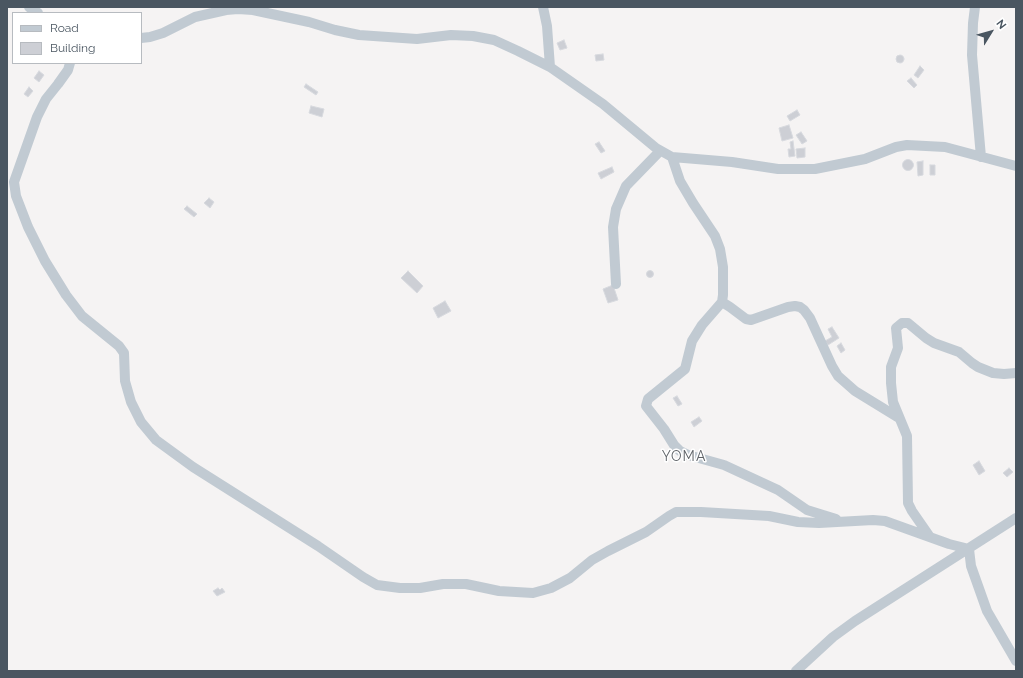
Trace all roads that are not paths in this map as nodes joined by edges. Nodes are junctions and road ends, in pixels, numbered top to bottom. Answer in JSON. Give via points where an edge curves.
{"nodes":[{"id":1,"x":543,"y":7,"type":"edge"},
{"id":2,"x":975,"y":7,"type":"edge"},
{"id":3,"x":142,"y":38,"type":"edge"},
{"id":4,"x":70,"y":64,"type":"edge"},
{"id":5,"x":550,"y":67,"type":"junction"},
{"id":6,"x":660,"y":150,"type":"junction"},
{"id":7,"x":672,"y":157,"type":"junction"},
{"id":8,"x":981,"y":157,"type":"junction"},
{"id":9,"x":1016,"y":166,"type":"edge"},
{"id":10,"x":616,"y":284,"type":"dead end"},
{"id":11,"x":722,"y":302,"type":"junction"},
{"id":12,"x":1016,"y":373,"type":"edge"},
{"id":13,"x":899,"y":418,"type":"junction"},
{"id":14,"x":1016,"y":518,"type":"edge"},
{"id":15,"x":850,"y":522,"type":"junction"},
{"id":16,"x":930,"y":537,"type":"junction"},
{"id":17,"x":969,"y":549,"type":"junction"},
{"id":18,"x":1016,"y":661,"type":"edge"},
{"id":19,"x":796,"y":671,"type":"edge"}],
"edges":[{"from":1,"to":5,"type":"street"},
{"from":2,"to":8,"type":"street","via":[[972,55]]},
{"from":3,"to":5,"type":"street","via":[[163,33],[195,17],[226,10],[253,10],[359,35],[417,39],[452,35],[494,40]]},
{"from":4,"to":15,"type":"street","via":[[37,117],[14,182],[16,196],[28,227],[45,261],[82,316],[115,342],[124,353],[131,402],[140,422],[156,440],[193,467],[363,577],[377,585],[400,588],[466,584],[499,591],[533,593],[551,588],[570,578],[592,560],[646,532],[676,512],[769,516],[798,522]]},
{"from":5,"to":6,"type":"street","via":[[603,104]]},
{"from":6,"to":7,"type":"street"},
{"from":6,"to":10,"type":"street","via":[[626,186],[616,209],[613,227]]},
{"from":7,"to":8,"type":"street","via":[[778,169],[815,169],[865,159],[907,145],[945,147]]},
{"from":7,"to":11,"type":"street","via":[[680,181],[715,236],[720,249]]},
{"from":8,"to":9,"type":"street"},
{"from":11,"to":13,"type":"street","via":[[751,320],[788,307],[800,307],[810,318],[838,376],[855,391]]},
{"from":11,"to":15,"type":"street","via":[[692,341],[685,369],[648,399],[646,406],[680,451],[724,464],[778,490],[807,510]]},
{"from":12,"to":13,"type":"street","via":[[993,373],[978,367],[959,352],[934,343],[908,323],[902,323],[896,328],[898,348],[891,367],[893,402]]},
{"from":13,"to":16,"type":"street","via":[[907,436],[908,503]]},
{"from":14,"to":17,"type":"street"},
{"from":15,"to":16,"type":"street","via":[[885,521]]},
{"from":16,"to":17,"type":"street"},
{"from":17,"to":18,"type":"street","via":[[971,566],[987,611]]},
{"from":17,"to":19,"type":"street","via":[[855,622]]}]}
